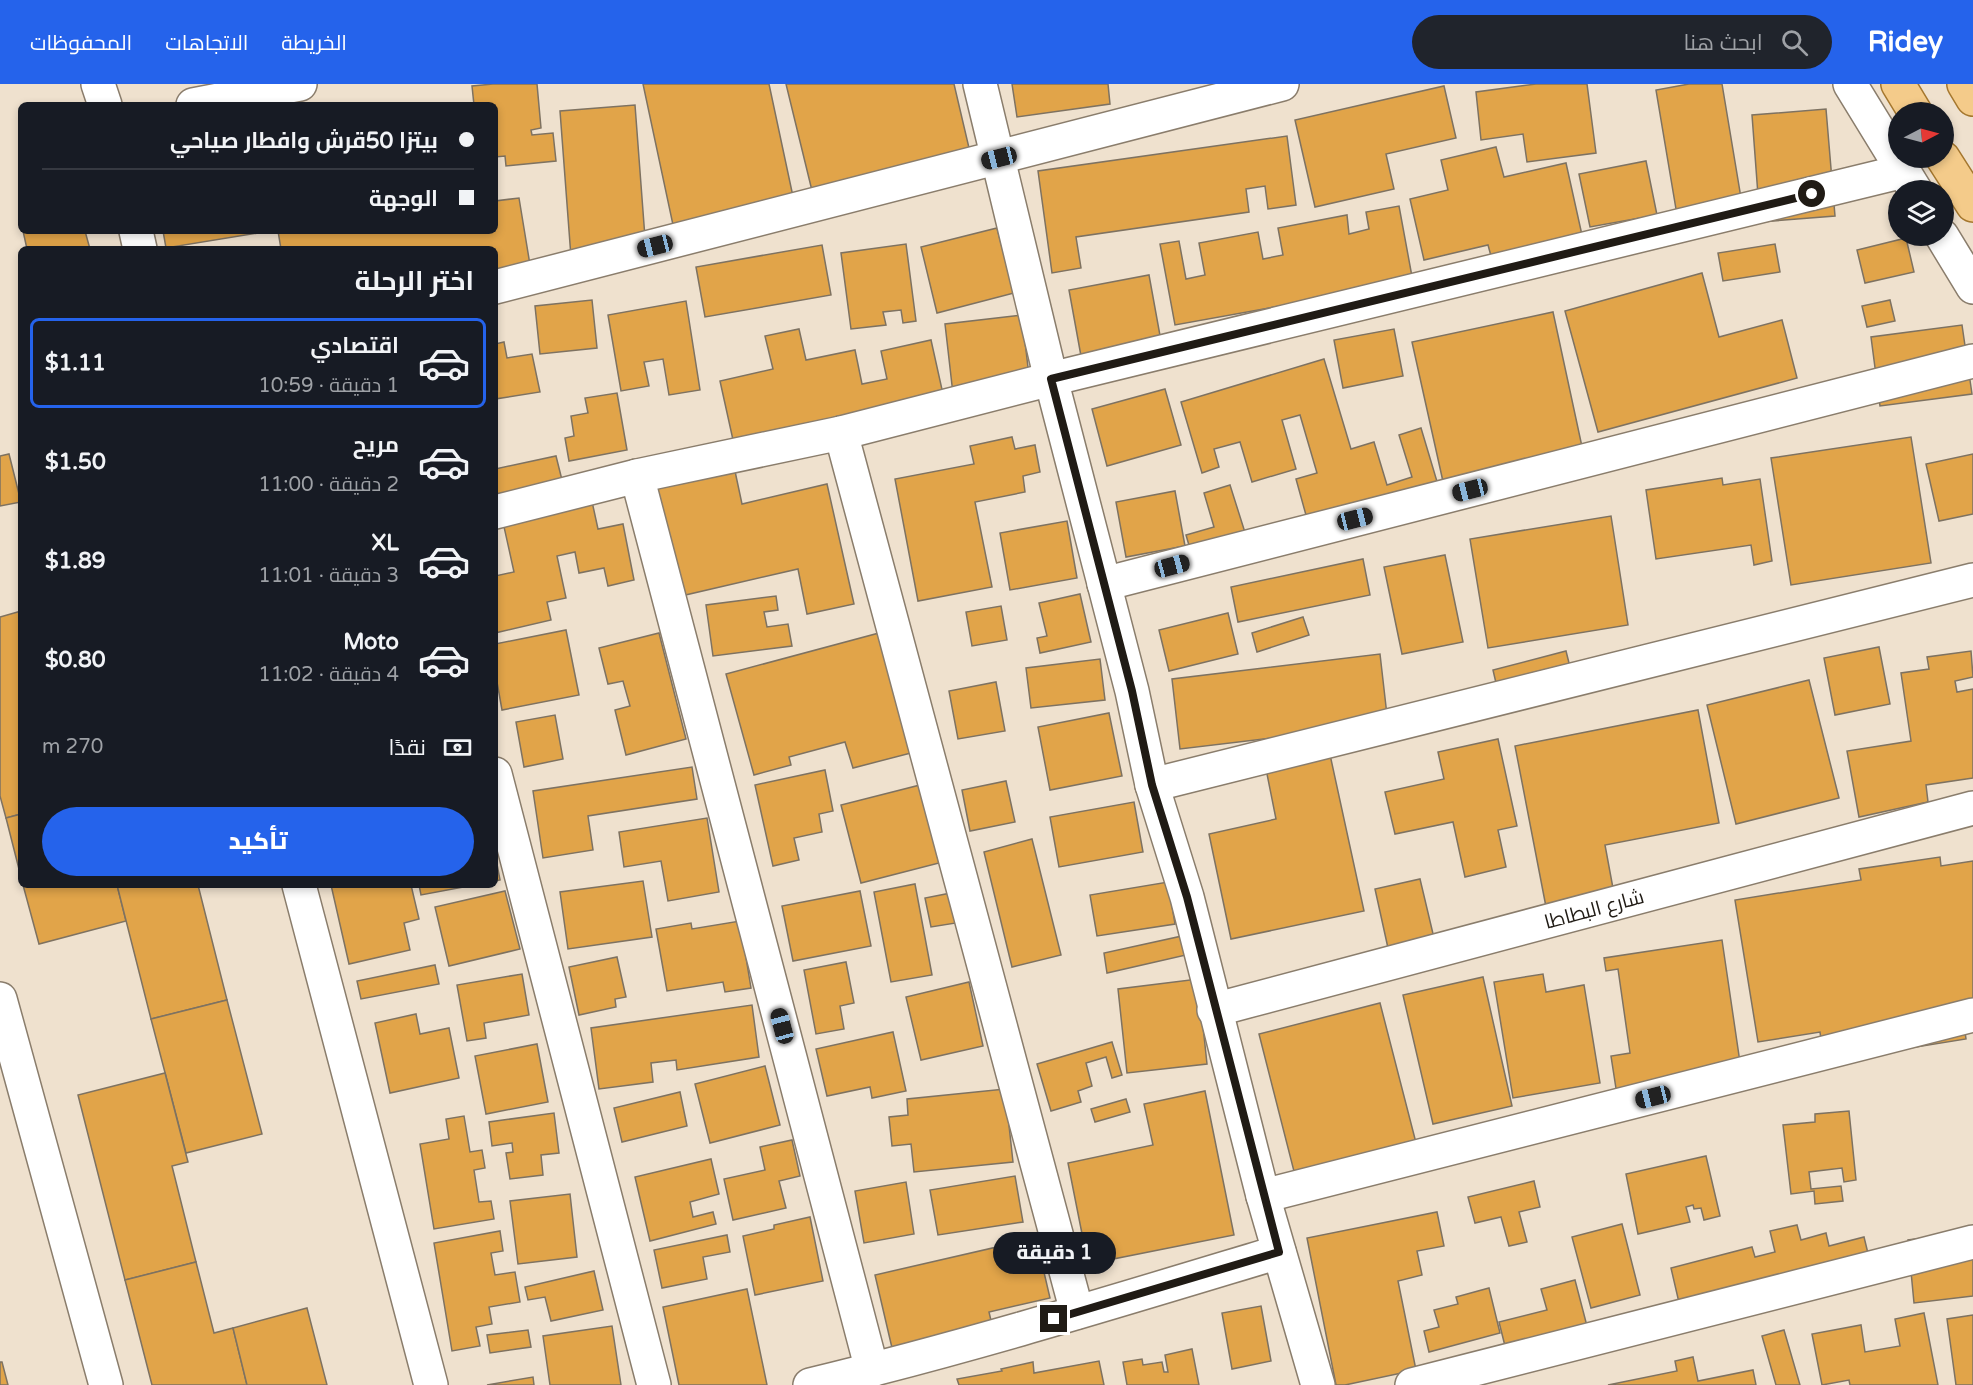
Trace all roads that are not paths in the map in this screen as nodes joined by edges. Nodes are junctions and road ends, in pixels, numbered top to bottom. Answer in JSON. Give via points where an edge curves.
{"nodes":[{"id":1,"x":98,"y":84,"type":"edge"},
{"id":2,"x":213,"y":84,"type":"edge"},
{"id":3,"x":300,"y":84,"type":"edge"},
{"id":4,"x":980,"y":84,"type":"edge"},
{"id":5,"x":1282,"y":84,"type":"edge"},
{"id":6,"x":1850,"y":84,"type":"edge"},
{"id":7,"x":1898,"y":84,"type":"edge"},
{"id":8,"x":1964,"y":84,"type":"edge"},
{"id":9,"x":1973,"y":99,"type":"edge"},
{"id":10,"x":104,"y":102,"type":"edge"},
{"id":11,"x":197,"y":102,"type":"edge"},
{"id":12,"x":209,"y":102,"type":"edge"},
{"id":13,"x":1909,"y":102,"type":"edge"},
{"id":14,"x":999,"y":158,"type":"junction"},
{"id":15,"x":1949,"y":168,"type":"edge"},
{"id":16,"x":1909,"y":180,"type":"edge"},
{"id":17,"x":1888,"y":186,"type":"edge"},
{"id":18,"x":1973,"y":205,"type":"edge"},
{"id":19,"x":1948,"y":246,"type":"edge"},
{"id":20,"x":498,"y":286,"type":"edge"},
{"id":21,"x":1973,"y":287,"type":"edge"},
{"id":22,"x":1973,"y":361,"type":"edge"},
{"id":23,"x":1051,"y":379,"type":"junction"},
{"id":24,"x":841,"y":433,"type":"junction"},
{"id":25,"x":637,"y":476,"type":"junction"},
{"id":26,"x":498,"y":511,"type":"edge"},
{"id":27,"x":1973,"y":580,"type":"edge"},
{"id":28,"x":1104,"y":584,"type":"junction"},
{"id":29,"x":1152,"y":785,"type":"junction"},
{"id":30,"x":498,"y":786,"type":"edge"},
{"id":31,"x":1973,"y":807,"type":"edge"},
{"id":32,"x":300,"y":888,"type":"edge"},
{"id":33,"x":0,"y":999,"type":"edge"},
{"id":34,"x":1214,"y":1010,"type":"junction"},
{"id":35,"x":1973,"y":1015,"type":"edge"},
{"id":36,"x":1263,"y":1196,"type":"junction"},
{"id":37,"x":1973,"y":1242,"type":"edge"},
{"id":38,"x":1279,"y":1252,"type":"junction"},
{"id":39,"x":1077,"y":1312,"type":"junction"},
{"id":40,"x":872,"y":1370,"type":"junction"},
{"id":41,"x":106,"y":1385,"type":"edge"},
{"id":42,"x":431,"y":1385,"type":"edge"},
{"id":43,"x":654,"y":1385,"type":"edge"},
{"id":44,"x":810,"y":1385,"type":"edge"},
{"id":45,"x":1318,"y":1385,"type":"edge"},
{"id":46,"x":1412,"y":1385,"type":"edge"}],
"edges":[{"from":1,"to":10,"type":"street"},
{"from":2,"to":11,"type":"street"},
{"from":3,"to":12,"type":"street"},
{"from":4,"to":14,"type":"street"},
{"from":5,"to":14,"type":"street"},
{"from":6,"to":16,"type":"street"},
{"from":7,"to":13,"type":"main road"},
{"from":8,"to":9,"type":"main road"},
{"from":14,"to":20,"type":"street"},
{"from":14,"to":23,"type":"street"},
{"from":15,"to":18,"type":"main road"},
{"from":17,"to":23,"type":"street"},
{"from":19,"to":21,"type":"street"},
{"from":22,"to":28,"type":"street"},
{"from":23,"to":24,"type":"street"},
{"from":23,"to":28,"type":"street"},
{"from":24,"to":25,"type":"street"},
{"from":24,"to":39,"type":"street"},
{"from":25,"to":26,"type":"street"},
{"from":25,"to":40,"type":"street"},
{"from":27,"to":29,"type":"street"},
{"from":28,"to":29,"type":"street"},
{"from":29,"to":34,"type":"street","via":[[1187,897]]},
{"from":30,"to":43,"type":"street"},
{"from":31,"to":34,"type":"street","name":"شارع البطاطا"},
{"from":32,"to":42,"type":"street"},
{"from":33,"to":41,"type":"street"},
{"from":34,"to":36,"type":"street"},
{"from":35,"to":36,"type":"street"},
{"from":36,"to":38,"type":"street"},
{"from":37,"to":46,"type":"street"},
{"from":38,"to":39,"type":"street"},
{"from":38,"to":45,"type":"street"},
{"from":39,"to":40,"type":"street"},
{"from":40,"to":44,"type":"street"}]}
